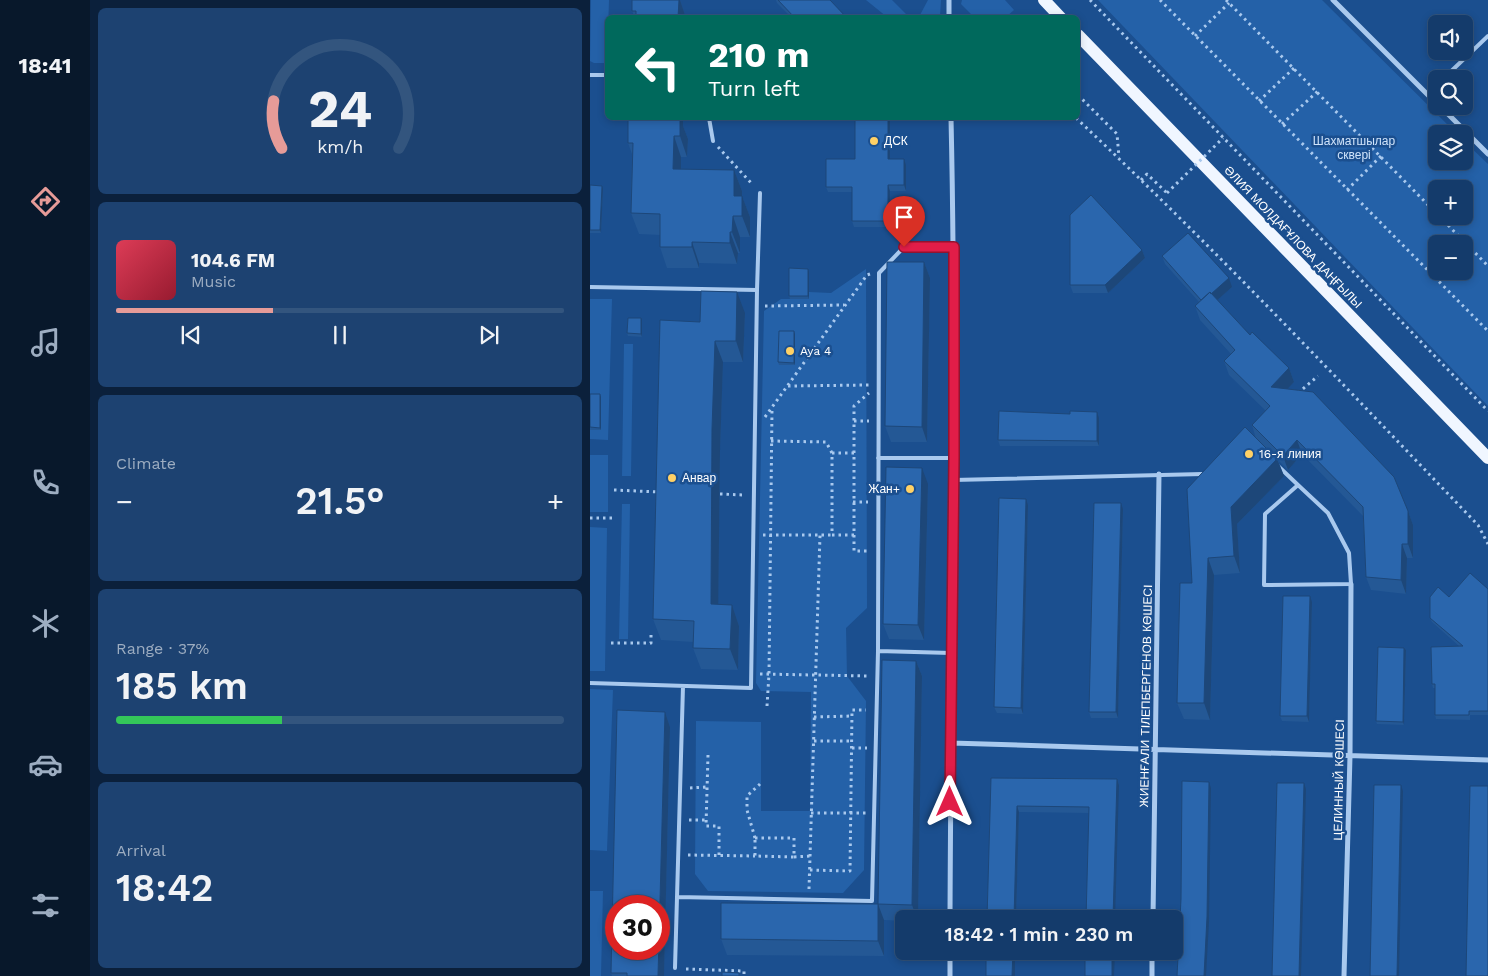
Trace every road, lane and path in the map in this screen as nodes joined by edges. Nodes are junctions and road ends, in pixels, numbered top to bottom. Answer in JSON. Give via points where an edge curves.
{"nodes":[{"id":1,"x":949,"y":0,"type":"edge"},
{"id":2,"x":1044,"y":0,"type":"edge"},
{"id":3,"x":1090,"y":0,"type":"edge"},
{"id":4,"x":1160,"y":0,"type":"edge"},
{"id":5,"x":1333,"y":0,"type":"edge"},
{"id":6,"x":1228,"y":2,"type":"edge"},
{"id":7,"x":949,"y":15,"type":"edge"},
{"id":8,"x":1057,"y":15,"type":"edge"},
{"id":9,"x":1195,"y":36,"type":"junction"},
{"id":10,"x":1488,"y":36,"type":"edge"},
{"id":11,"x":1080,"y":37,"type":"edge"},
{"id":12,"x":1294,"y":68,"type":"junction"},
{"id":13,"x":1452,"y":70,"type":"edge"},
{"id":14,"x":590,"y":74,"type":"edge"},
{"id":15,"x":605,"y":75,"type":"edge"},
{"id":16,"x":1318,"y":91,"type":"junction"},
{"id":17,"x":1428,"y":94,"type":"edge"},
{"id":18,"x":1080,"y":97,"type":"edge"},
{"id":19,"x":1259,"y":100,"type":"junction"},
{"id":20,"x":1449,"y":115,"type":"edge"},
{"id":21,"x":1205,"y":117,"type":"junction"},
{"id":22,"x":708,"y":120,"type":"edge"},
{"id":23,"x":950,"y":120,"type":"edge"},
{"id":24,"x":1078,"y":120,"type":"edge"},
{"id":25,"x":1282,"y":124,"type":"junction"},
{"id":26,"x":713,"y":142,"type":"joint"},
{"id":27,"x":1488,"y":154,"type":"edge"},
{"id":28,"x":1380,"y":156,"type":"junction"},
{"id":29,"x":1118,"y":157,"type":"junction"},
{"id":30,"x":1141,"y":180,"type":"junction"},
{"id":31,"x":1347,"y":190,"type":"junction"},
{"id":32,"x":760,"y":193,"type":"joint"},
{"id":33,"x":1428,"y":205,"type":"edge"},
{"id":34,"x":1447,"y":225,"type":"edge"},
{"id":35,"x":1455,"y":235,"type":"edge"},
{"id":36,"x":954,"y":247,"type":"junction"},
{"id":37,"x":1473,"y":253,"type":"edge"},
{"id":38,"x":1488,"y":266,"type":"edge"},
{"id":39,"x":1428,"y":270,"type":"edge"},
{"id":40,"x":876,"y":274,"type":"dead end"},
{"id":41,"x":1438,"y":280,"type":"edge"},
{"id":42,"x":590,"y":287,"type":"edge"},
{"id":43,"x":757,"y":290,"type":"junction"},
{"id":44,"x":845,"y":305,"type":"junction"},
{"id":45,"x":756,"y":306,"type":"junction"},
{"id":46,"x":1488,"y":331,"type":"edge"},
{"id":47,"x":1318,"y":376,"type":"dead end"},
{"id":48,"x":879,"y":385,"type":"junction"},
{"id":49,"x":787,"y":386,"type":"junction"},
{"id":50,"x":1297,"y":394,"type":"edge"},
{"id":51,"x":772,"y":409,"type":"junction"},
{"id":52,"x":1488,"y":411,"type":"edge"},
{"id":53,"x":755,"y":430,"type":"junction"},
{"id":54,"x":771,"y":441,"type":"junction"},
{"id":55,"x":854,"y":453,"type":"junction"},
{"id":56,"x":832,"y":454,"type":"junction"},
{"id":57,"x":878,"y":458,"type":"junction"},
{"id":58,"x":954,"y":458,"type":"junction"},
{"id":59,"x":1488,"y":458,"type":"edge"},
{"id":60,"x":1273,"y":461,"type":"edge"},
{"id":61,"x":1159,"y":474,"type":"junction"},
{"id":62,"x":1208,"y":474,"type":"edge"},
{"id":63,"x":953,"y":480,"type":"junction"},
{"id":64,"x":1298,"y":485,"type":"junction"},
{"id":65,"x":614,"y":490,"type":"dead end"},
{"id":66,"x":664,"y":492,"type":"edge"},
{"id":67,"x":720,"y":494,"type":"dead end"},
{"id":68,"x":755,"y":495,"type":"junction"},
{"id":69,"x":853,"y":502,"type":"junction"},
{"id":70,"x":878,"y":502,"type":"junction"},
{"id":71,"x":590,"y":518,"type":"edge"},
{"id":72,"x":614,"y":518,"type":"dead end"},
{"id":73,"x":770,"y":535,"type":"junction"},
{"id":74,"x":820,"y":535,"type":"junction"},
{"id":75,"x":832,"y":535,"type":"junction"},
{"id":76,"x":854,"y":535,"type":"junction"},
{"id":77,"x":754,"y":536,"type":"junction"},
{"id":78,"x":1488,"y":544,"type":"edge"},
{"id":79,"x":878,"y":551,"type":"junction"},
{"id":80,"x":1351,"y":584,"type":"junction"},
{"id":81,"x":651,"y":632,"type":"edge"},
{"id":82,"x":611,"y":643,"type":"dead end"},
{"id":83,"x":878,"y":651,"type":"junction"},
{"id":84,"x":952,"y":653,"type":"junction"},
{"id":85,"x":751,"y":674,"type":"junction"},
{"id":86,"x":769,"y":674,"type":"junction"},
{"id":87,"x":816,"y":675,"type":"junction"},
{"id":88,"x":877,"y":676,"type":"junction"},
{"id":89,"x":590,"y":683,"type":"edge"},
{"id":90,"x":683,"y":686,"type":"junction"},
{"id":91,"x":767,"y":706,"type":"dead end"},
{"id":92,"x":876,"y":709,"type":"junction"},
{"id":93,"x":852,"y":716,"type":"junction"},
{"id":94,"x":814,"y":717,"type":"junction"},
{"id":95,"x":814,"y":741,"type":"junction"},
{"id":96,"x":852,"y":741,"type":"junction"},
{"id":97,"x":951,"y":743,"type":"junction"},
{"id":98,"x":1155,"y":750,"type":"junction"},
{"id":99,"x":708,"y":755,"type":"dead end"},
{"id":100,"x":1350,"y":756,"type":"junction"},
{"id":101,"x":1488,"y":760,"type":"edge"},
{"id":102,"x":760,"y":784,"type":"dead end"},
{"id":103,"x":707,"y":787,"type":"junction"},
{"id":104,"x":680,"y":788,"type":"junction"},
{"id":105,"x":874,"y":812,"type":"junction"},
{"id":106,"x":850,"y":813,"type":"junction"},
{"id":107,"x":811,"y":814,"type":"junction"},
{"id":108,"x":679,"y":820,"type":"junction"},
{"id":109,"x":706,"y":820,"type":"junction"},
{"id":110,"x":755,"y":838,"type":"junction"},
{"id":111,"x":678,"y":855,"type":"junction"},
{"id":112,"x":719,"y":856,"type":"junction"},
{"id":113,"x":754,"y":856,"type":"junction"},
{"id":114,"x":794,"y":856,"type":"junction"},
{"id":115,"x":810,"y":856,"type":"junction"},
{"id":116,"x":810,"y":870,"type":"junction"},
{"id":117,"x":677,"y":897,"type":"junction"},
{"id":118,"x":809,"y":900,"type":"junction"},
{"id":119,"x":950,"y":910,"type":"edge"},
{"id":120,"x":1153,"y":910,"type":"edge"},
{"id":121,"x":950,"y":960,"type":"edge"},
{"id":122,"x":1152,"y":960,"type":"edge"},
{"id":123,"x":675,"y":968,"type":"joint"},
{"id":124,"x":744,"y":976,"type":"edge"},
{"id":125,"x":950,"y":976,"type":"edge"},
{"id":126,"x":1152,"y":976,"type":"edge"},
{"id":127,"x":1344,"y":976,"type":"edge"}],
"edges":[{"from":1,"to":7,"type":"street"},
{"from":2,"to":8,"type":"main road"},
{"from":3,"to":21,"type":"path"},
{"from":4,"to":9,"type":"path"},
{"from":5,"to":17,"type":"street"},
{"from":6,"to":9,"type":"path"},
{"from":6,"to":12,"type":"path"},
{"from":9,"to":19,"type":"path"},
{"from":10,"to":13,"type":"lane"},
{"from":11,"to":59,"type":"main road","name":"ӘЛИЯ МОЛДАҒҰЛОВА ДАҢҒЫЛЫ"},
{"from":12,"to":16,"type":"path"},
{"from":12,"to":19,"type":"path"},
{"from":14,"to":15,"type":"lane"},
{"from":16,"to":25,"type":"path"},
{"from":16,"to":28,"type":"path"},
{"from":18,"to":29,"type":"path","via":[[1117,134]]},
{"from":19,"to":25,"type":"path"},
{"from":20,"to":27,"type":"street"},
{"from":21,"to":30,"type":"path","bridge":true,"via":[[1223,138],[1167,193],[1147,174]]},
{"from":21,"to":52,"type":"path"},
{"from":22,"to":26,"type":"lane"},
{"from":23,"to":36,"type":"street"},
{"from":24,"to":29,"type":"path"},
{"from":25,"to":31,"type":"path"},
{"from":26,"to":32,"type":"path"},
{"from":28,"to":31,"type":"path"},
{"from":28,"to":33,"type":"path"},
{"from":29,"to":30,"type":"path"},
{"from":30,"to":78,"type":"path","via":[[1478,525]]},
{"from":31,"to":39,"type":"path"},
{"from":32,"to":43,"type":"lane"},
{"from":34,"to":35,"type":"path"},
{"from":36,"to":48,"type":"lane","via":[[904,247],[879,273]]},
{"from":36,"to":58,"type":"street"},
{"from":37,"to":38,"type":"path"},
{"from":40,"to":44,"type":"path","via":[[867,274]]},
{"from":41,"to":46,"type":"path"},
{"from":42,"to":43,"type":"lane"},
{"from":43,"to":45,"type":"lane"},
{"from":44,"to":45,"type":"path"},
{"from":44,"to":49,"type":"path"},
{"from":45,"to":53,"type":"lane"},
{"from":47,"to":50,"type":"path"},
{"from":48,"to":49,"type":"path"},
{"from":48,"to":55,"type":"path","via":[[854,406]]},
{"from":48,"to":57,"type":"lane"},
{"from":49,"to":51,"type":"path"},
{"from":51,"to":53,"type":"path"},
{"from":51,"to":54,"type":"path"},
{"from":53,"to":68,"type":"lane"},
{"from":54,"to":56,"type":"path","via":[[826,442]]},
{"from":54,"to":73,"type":"path"},
{"from":55,"to":56,"type":"path"},
{"from":55,"to":69,"type":"path"},
{"from":56,"to":75,"type":"path"},
{"from":57,"to":58,"type":"lane"},
{"from":57,"to":70,"type":"lane"},
{"from":58,"to":63,"type":"street"},
{"from":60,"to":64,"type":"lane"},
{"from":61,"to":62,"type":"lane"},
{"from":61,"to":63,"type":"lane"},
{"from":61,"to":98,"type":"street","name":"ЖИЕНҒАЛИ ТІЛЕПБЕРГЕНОВ КӨШЕСІ"},
{"from":63,"to":84,"type":"street"},
{"from":64,"to":80,"type":"lane","via":[[1328,513],[1349,553]]},
{"from":64,"to":80,"type":"lane","via":[[1265,514],[1264,586]]},
{"from":65,"to":66,"type":"path"},
{"from":67,"to":68,"type":"path"},
{"from":68,"to":77,"type":"lane"},
{"from":69,"to":70,"type":"path"},
{"from":69,"to":76,"type":"path"},
{"from":70,"to":79,"type":"lane"},
{"from":71,"to":72,"type":"path"},
{"from":73,"to":74,"type":"path"},
{"from":73,"to":77,"type":"path"},
{"from":73,"to":86,"type":"path"},
{"from":74,"to":75,"type":"path"},
{"from":74,"to":87,"type":"path"},
{"from":75,"to":76,"type":"path"},
{"from":76,"to":79,"type":"path","via":[[854,551]]},
{"from":77,"to":85,"type":"lane"},
{"from":79,"to":83,"type":"lane"},
{"from":80,"to":100,"type":"street","name":"ЦЕЛИННЫЙ КӨШЕСІ"},
{"from":81,"to":82,"type":"path","via":[[651,643]]},
{"from":83,"to":84,"type":"lane"},
{"from":83,"to":88,"type":"lane"},
{"from":84,"to":97,"type":"street"},
{"from":85,"to":86,"type":"path"},
{"from":85,"to":90,"type":"lane","via":[[751,688]]},
{"from":86,"to":87,"type":"path"},
{"from":86,"to":91,"type":"path"},
{"from":87,"to":88,"type":"path"},
{"from":87,"to":94,"type":"path"},
{"from":88,"to":92,"type":"lane"},
{"from":89,"to":90,"type":"lane"},
{"from":90,"to":104,"type":"lane"},
{"from":92,"to":93,"type":"path","via":[[852,710]]},
{"from":92,"to":105,"type":"lane"},
{"from":93,"to":94,"type":"path"},
{"from":93,"to":96,"type":"path"},
{"from":94,"to":95,"type":"path"},
{"from":95,"to":96,"type":"path"},
{"from":95,"to":107,"type":"path"},
{"from":96,"to":106,"type":"path"},
{"from":97,"to":98,"type":"street"},
{"from":97,"to":119,"type":"street"},
{"from":98,"to":100,"type":"street"},
{"from":98,"to":120,"type":"street","name":"ЖИЕНҒАЛИ ТІЛЕПБЕРГЕНОВ КӨШЕСІ"},
{"from":99,"to":103,"type":"path"},
{"from":100,"to":101,"type":"street"},
{"from":100,"to":127,"type":"street","name":"ЦЕЛИННЫЙ КӨШЕСІ"},
{"from":102,"to":110,"type":"path","via":[[747,796],[747,810]]},
{"from":103,"to":104,"type":"path"},
{"from":103,"to":109,"type":"path"},
{"from":104,"to":108,"type":"lane"},
{"from":105,"to":106,"type":"path"},
{"from":105,"to":118,"type":"lane","via":[[872,901]]},
{"from":106,"to":107,"type":"path"},
{"from":106,"to":116,"type":"path","via":[[850,871]]},
{"from":107,"to":115,"type":"path"},
{"from":108,"to":109,"type":"path"},
{"from":108,"to":111,"type":"lane"},
{"from":109,"to":112,"type":"path","via":[[706,826],[719,826]]},
{"from":110,"to":113,"type":"path"},
{"from":110,"to":114,"type":"path","via":[[794,838]]},
{"from":111,"to":112,"type":"path"},
{"from":111,"to":117,"type":"lane"},
{"from":112,"to":113,"type":"path"},
{"from":113,"to":114,"type":"path"},
{"from":114,"to":115,"type":"path"},
{"from":115,"to":116,"type":"path"},
{"from":116,"to":118,"type":"path"},
{"from":117,"to":118,"type":"lane"},
{"from":117,"to":123,"type":"lane"},
{"from":121,"to":125,"type":"street"},
{"from":122,"to":126,"type":"street"},
{"from":123,"to":124,"type":"path","via":[[744,971]]}]}
